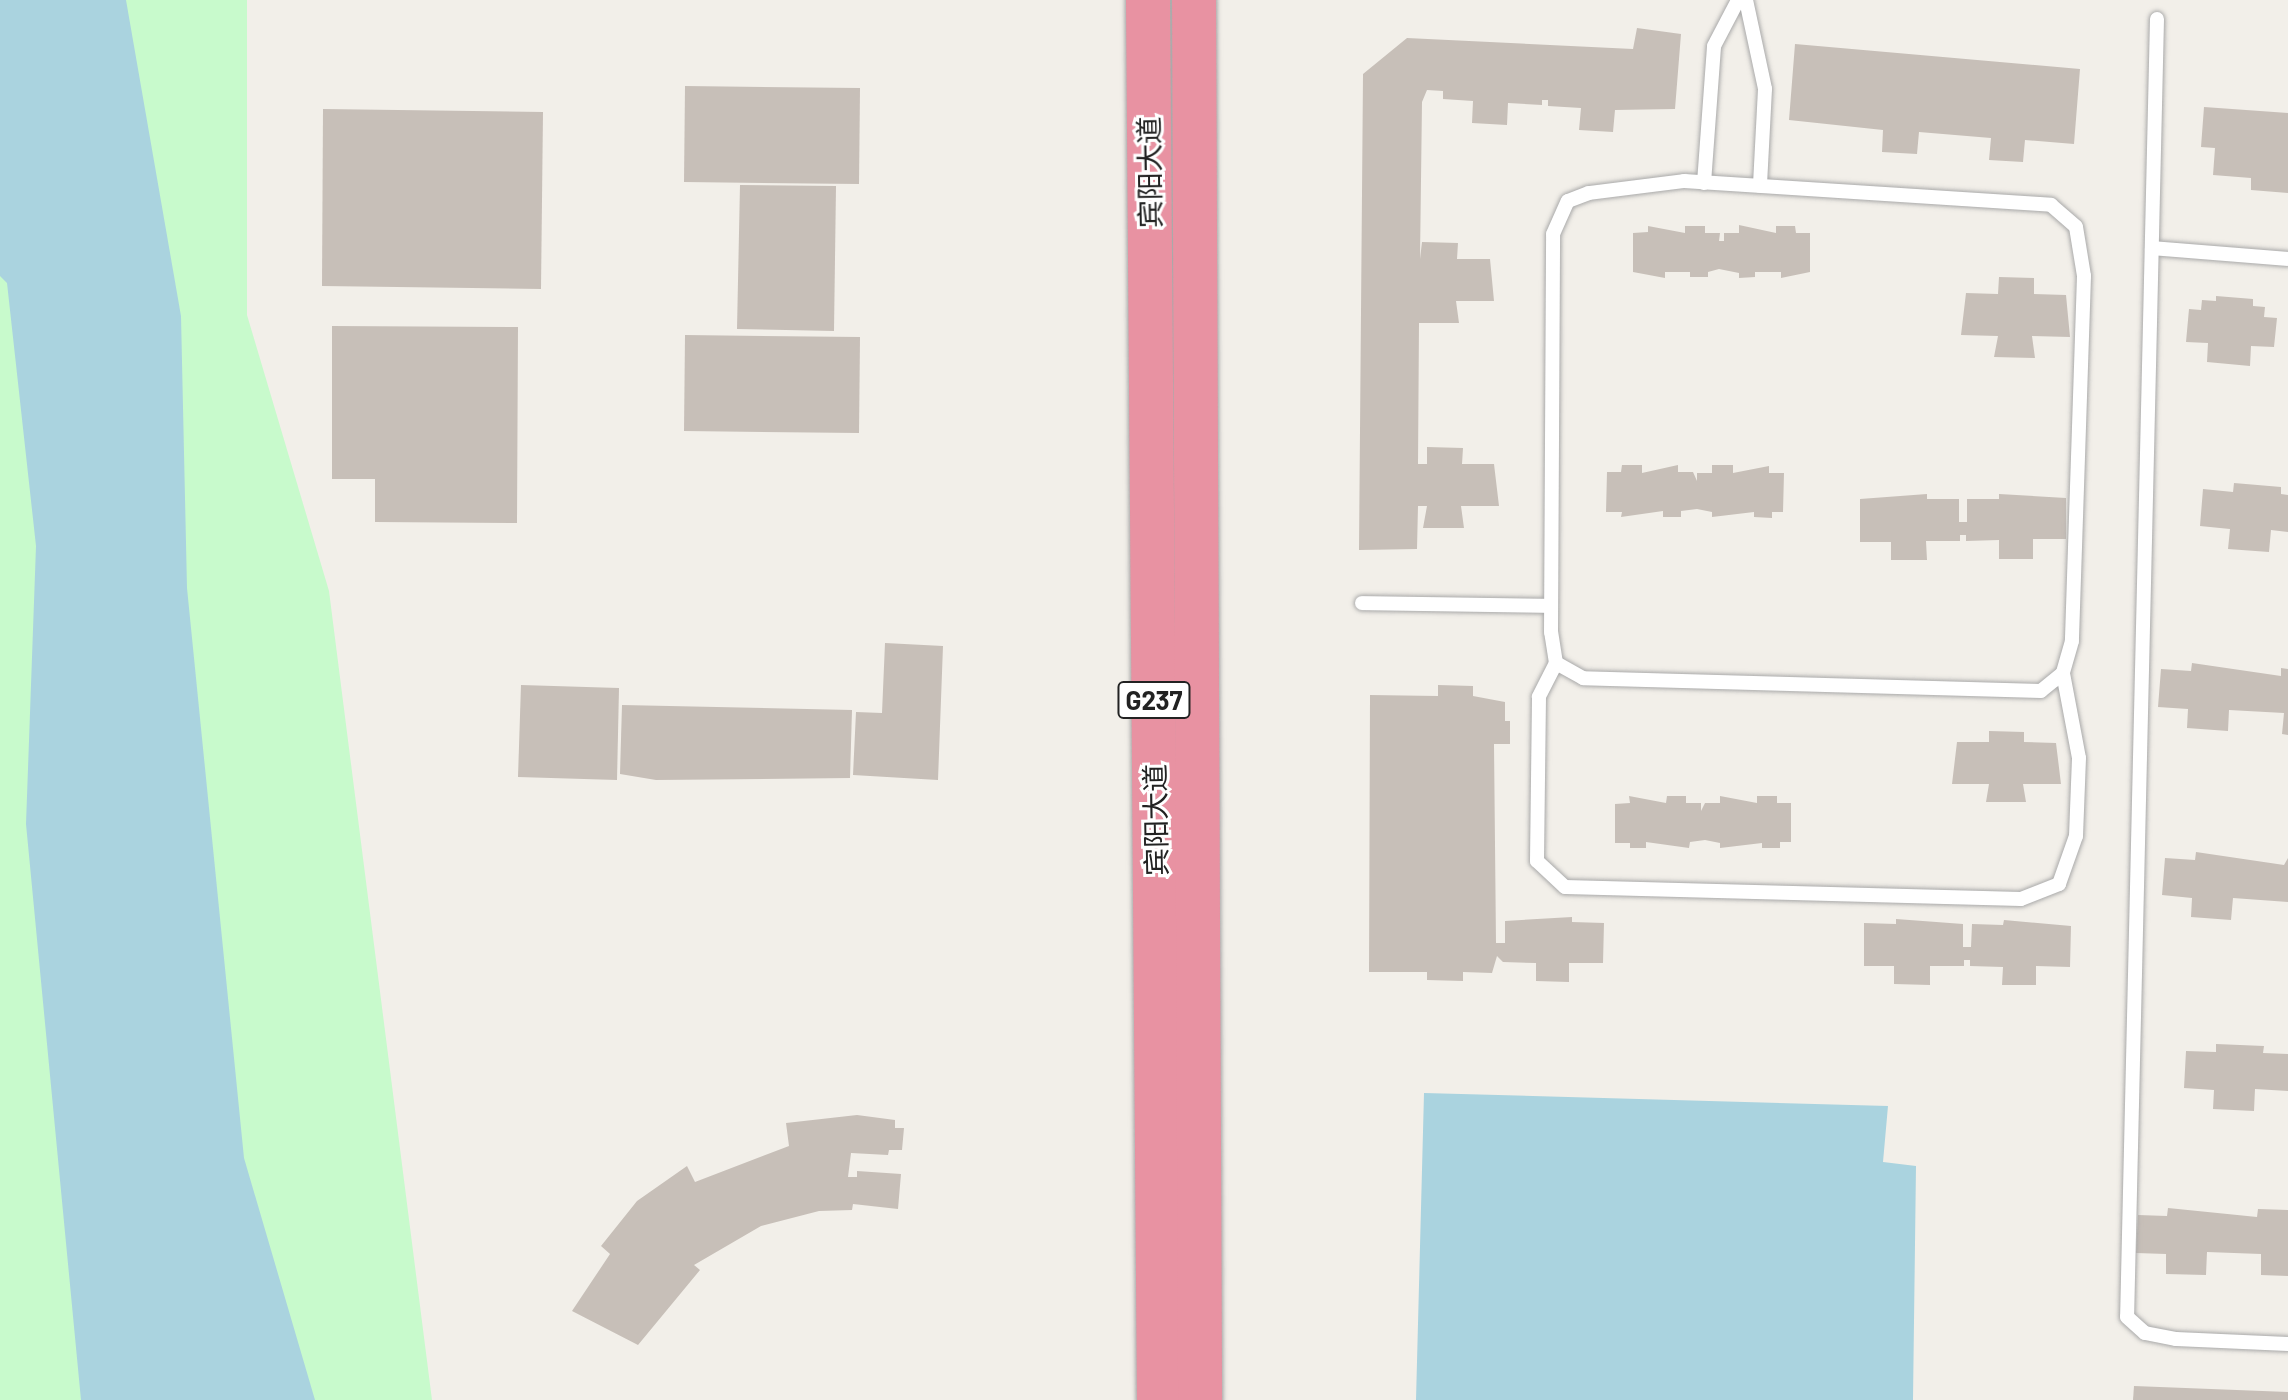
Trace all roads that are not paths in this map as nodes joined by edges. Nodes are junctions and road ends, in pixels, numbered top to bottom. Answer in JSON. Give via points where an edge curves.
{"nodes":[{"id":1,"x":1148,"y":0,"type":"edge"},
{"id":2,"x":1194,"y":0,"type":"edge"},
{"id":3,"x":1738,"y":0,"type":"edge"},
{"id":4,"x":1746,"y":0,"type":"edge"},
{"id":5,"x":2157,"y":19,"type":"dead end"},
{"id":6,"x":1704,"y":183,"type":"junction"},
{"id":7,"x":1760,"y":186,"type":"junction"},
{"id":8,"x":2152,"y":248,"type":"junction"},
{"id":9,"x":2288,"y":259,"type":"edge"},
{"id":10,"x":1362,"y":603,"type":"dead end"},
{"id":11,"x":1551,"y":606,"type":"junction"},
{"id":12,"x":1556,"y":663,"type":"junction"},
{"id":13,"x":2063,"y":673,"type":"junction"},
{"id":14,"x":2288,"y":1344,"type":"edge"},
{"id":15,"x":1159,"y":1400,"type":"edge"},
{"id":16,"x":1200,"y":1400,"type":"edge"}],
"edges":[{"from":1,"to":15,"type":"highway","name":"宾阳大道","number":"G237"},
{"from":2,"to":16,"type":"highway","name":"宾阳大道","number":"G237"},
{"from":3,"to":6,"type":"lane","via":[[1714,46]]},
{"from":4,"to":7,"type":"lane","via":[[1765,89]]},
{"from":5,"to":8,"type":"lane"},
{"from":6,"to":7,"type":"lane"},
{"from":6,"to":11,"type":"lane","via":[[1589,193],[1568,201],[1558,215],[1553,234]]},
{"from":7,"to":13,"type":"lane","via":[[2051,205],[2076,227],[2084,276],[2072,641]]},
{"from":8,"to":9,"type":"lane"},
{"from":8,"to":14,"type":"lane","via":[[2127,1317],[2145,1333],[2176,1339]]},
{"from":10,"to":11,"type":"lane"},
{"from":11,"to":12,"type":"lane"},
{"from":12,"to":13,"type":"lane","via":[[1583,678],[2041,691]]},
{"from":12,"to":13,"type":"lane","via":[[1539,697],[1537,861],[1565,887],[2021,899],[2059,884],[2076,836],[2079,758]]}]}
